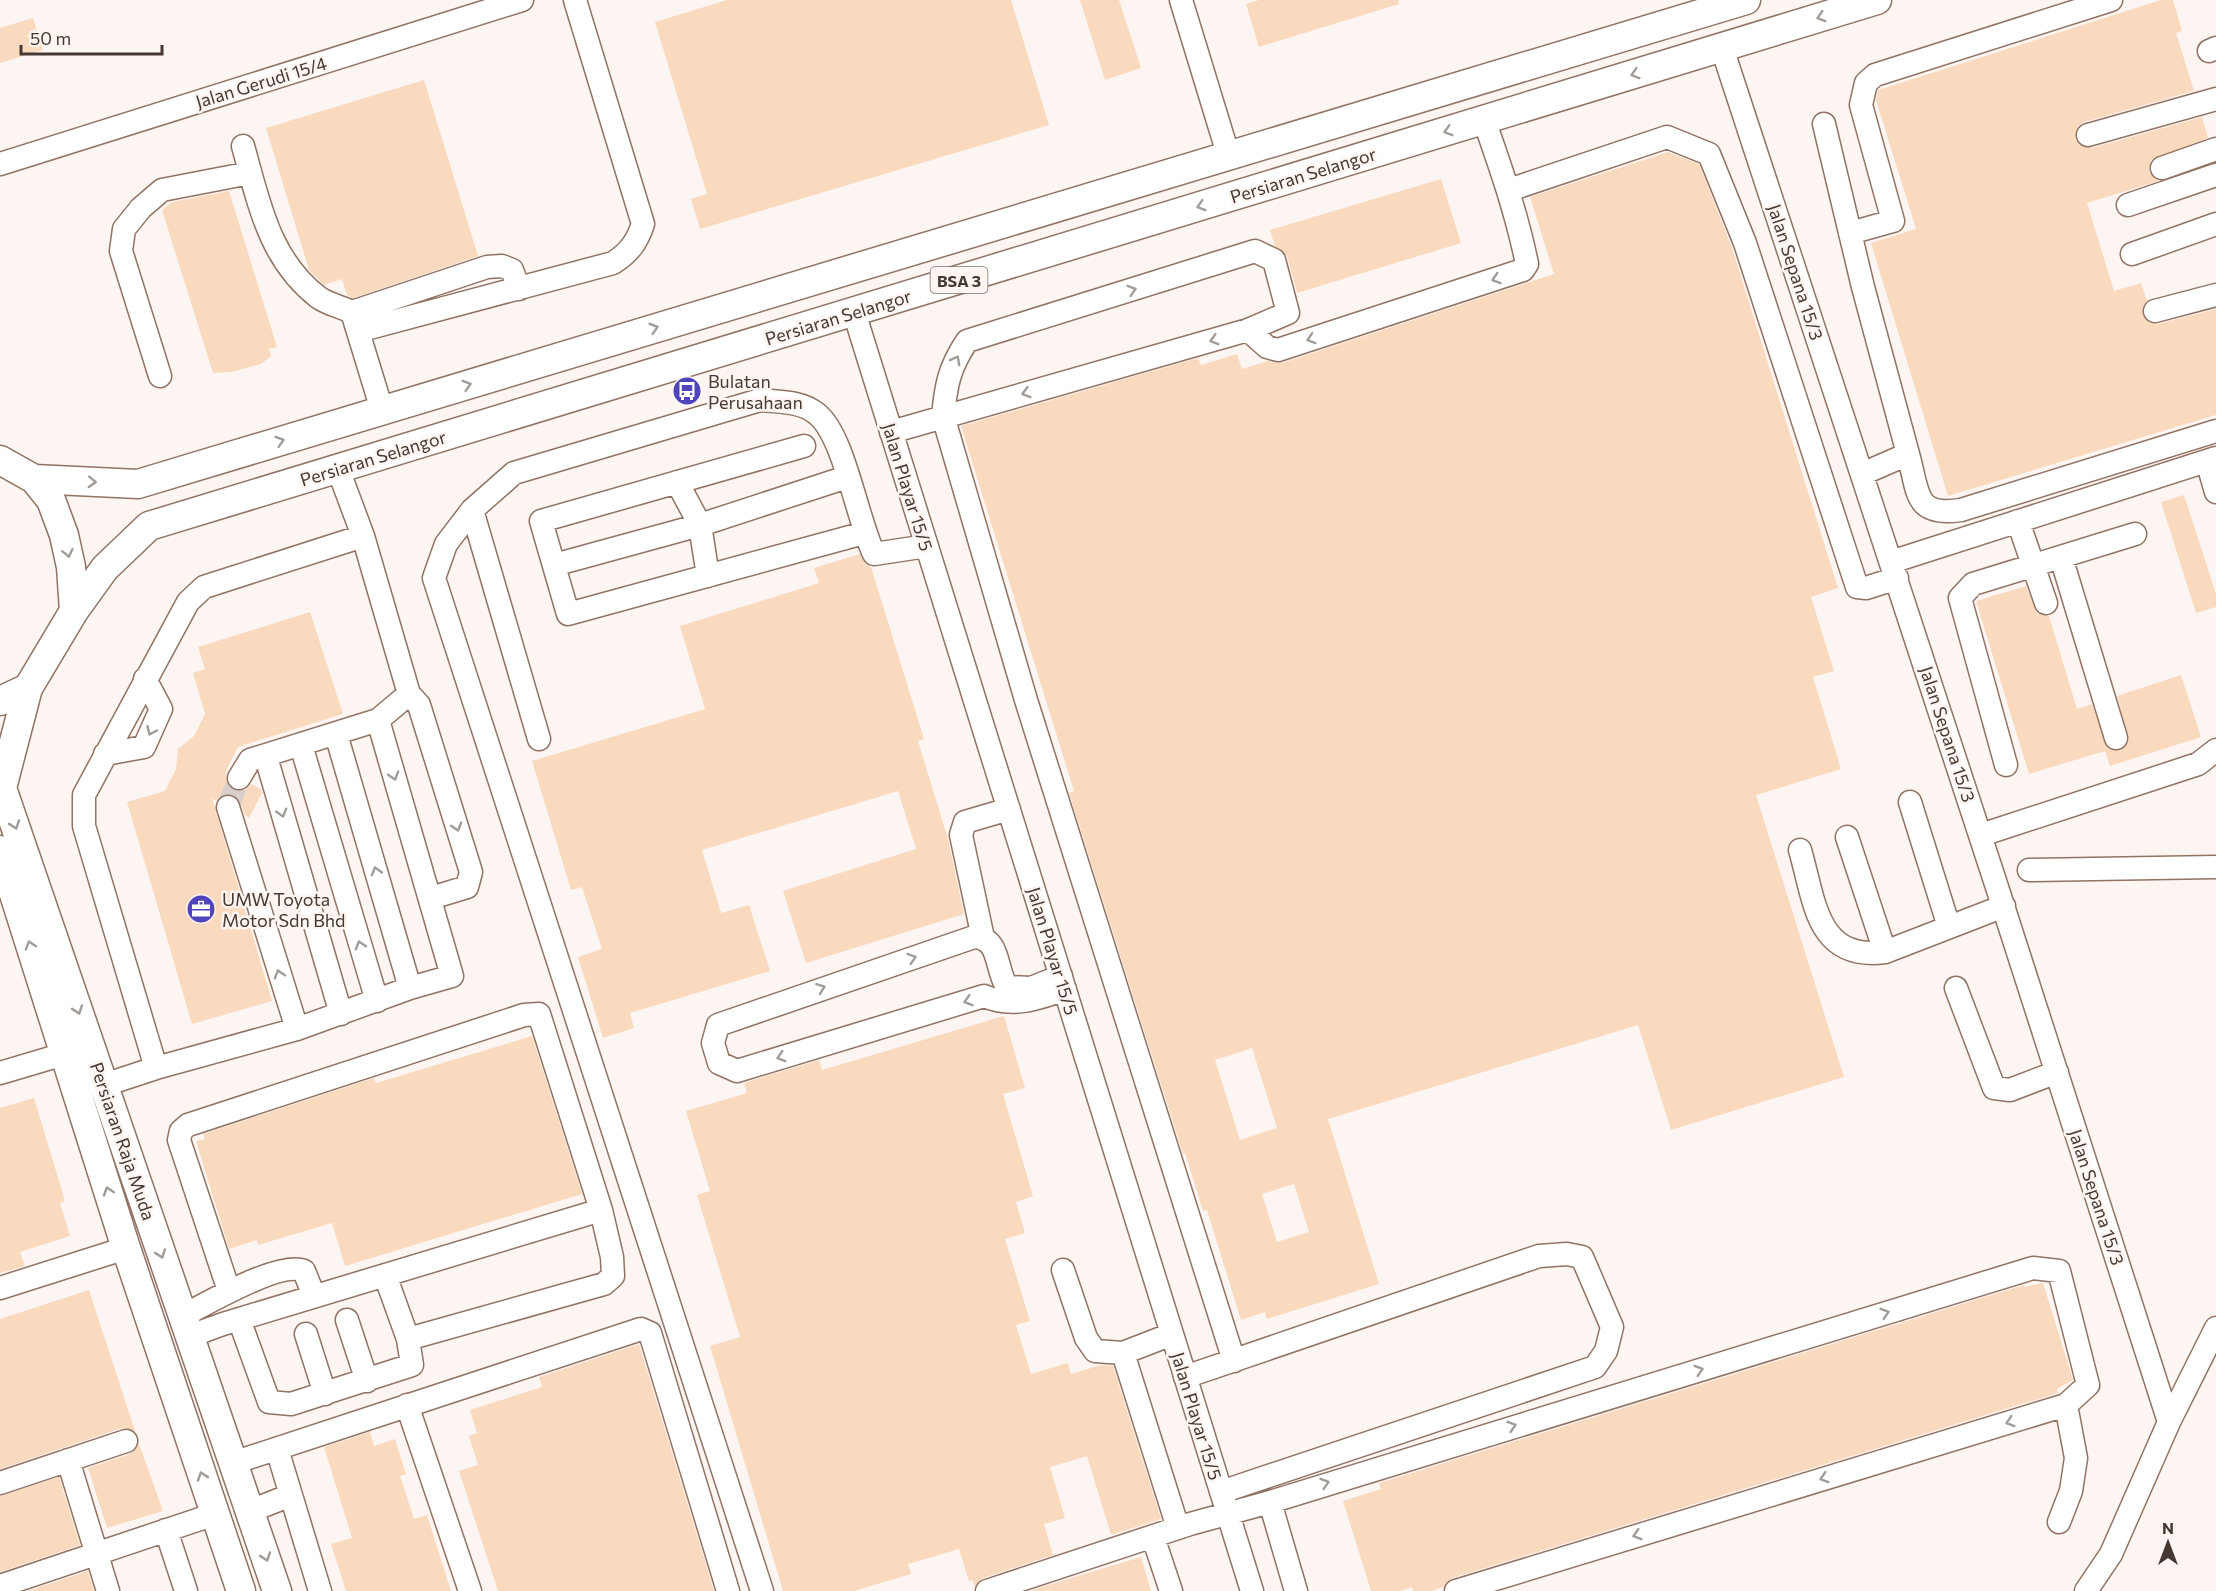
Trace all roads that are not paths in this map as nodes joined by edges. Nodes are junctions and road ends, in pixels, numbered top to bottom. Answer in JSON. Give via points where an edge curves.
{"nodes":[{"id":1,"x":522,"y":0,"type":"edge"},
{"id":2,"x":575,"y":0,"type":"edge"},
{"id":3,"x":1181,"y":0,"type":"edge"},
{"id":4,"x":1746,"y":0,"type":"edge"},
{"id":5,"x":1877,"y":0,"type":"edge"},
{"id":6,"x":2111,"y":0,"type":"edge"},
{"id":7,"x":1722,"y":48,"type":"junction"},
{"id":8,"x":2216,"y":99,"type":"edge"},
{"id":9,"x":1484,"y":120,"type":"junction"},
{"id":10,"x":1824,"y":124,"type":"dead end"},
{"id":11,"x":2088,"y":135,"type":"dead end"},
{"id":12,"x":243,"y":147,"type":"dead end"},
{"id":13,"x":2216,"y":149,"type":"edge"},
{"id":14,"x":1228,"y":154,"type":"junction"},
{"id":15,"x":0,"y":164,"type":"edge"},
{"id":16,"x":2162,"y":168,"type":"dead end"},
{"id":17,"x":250,"y":173,"type":"junction"},
{"id":18,"x":2216,"y":175,"type":"edge"},
{"id":19,"x":1509,"y":190,"type":"junction"},
{"id":20,"x":2128,"y":205,"type":"dead end"},
{"id":21,"x":2216,"y":224,"type":"edge"},
{"id":22,"x":1850,"y":233,"type":"junction"},
{"id":23,"x":2132,"y":254,"type":"dead end"},
{"id":24,"x":2216,"y":295,"type":"edge"},
{"id":25,"x":2156,"y":311,"type":"dead end"},
{"id":26,"x":854,"y":312,"type":"junction"},
{"id":27,"x":355,"y":321,"type":"junction"},
{"id":28,"x":1248,"y":330,"type":"junction"},
{"id":29,"x":160,"y":376,"type":"dead end"},
{"id":30,"x":382,"y":410,"type":"junction"},
{"id":31,"x":943,"y":416,"type":"junction"},
{"id":32,"x":2216,"y":431,"type":"edge"},
{"id":33,"x":891,"y":432,"type":"junction"},
{"id":34,"x":804,"y":446,"type":"dead end"},
{"id":35,"x":1908,"y":454,"type":"junction"},
{"id":36,"x":2211,"y":459,"type":"edge"},
{"id":37,"x":0,"y":460,"type":"edge"},
{"id":38,"x":338,"y":469,"type":"junction"},
{"id":39,"x":1862,"y":474,"type":"junction"},
{"id":40,"x":847,"y":477,"type":"junction"},
{"id":41,"x":33,"y":479,"type":"junction"},
{"id":42,"x":677,"y":482,"type":"junction"},
{"id":43,"x":2216,"y":492,"type":"edge"},
{"id":44,"x":472,"y":510,"type":"junction"},
{"id":45,"x":2018,"y":521,"type":"junction"},
{"id":46,"x":700,"y":525,"type":"junction"},
{"id":47,"x":864,"y":533,"type":"junction"},
{"id":48,"x":2135,"y":534,"type":"dead end"},
{"id":49,"x":363,"y":537,"type":"junction"},
{"id":50,"x":927,"y":546,"type":"junction"},
{"id":51,"x":2061,"y":556,"type":"junction"},
{"id":52,"x":554,"y":565,"type":"junction"},
{"id":53,"x":2033,"y":565,"type":"junction"},
{"id":54,"x":1894,"y":570,"type":"junction"},
{"id":55,"x":708,"y":576,"type":"junction"},
{"id":56,"x":2046,"y":603,"type":"dead end"},
{"id":57,"x":74,"y":611,"type":"junction"},
{"id":58,"x":145,"y":679,"type":"junction"},
{"id":59,"x":28,"y":688,"type":"junction"},
{"id":60,"x":409,"y":694,"type":"junction"},
{"id":61,"x":0,"y":701,"type":"edge"},
{"id":62,"x":378,"y":720,"type":"junction"},
{"id":63,"x":336,"y":734,"type":"junction"},
{"id":64,"x":2116,"y":738,"type":"dead end"},
{"id":65,"x":539,"y":739,"type":"dead end"},
{"id":66,"x":301,"y":745,"type":"junction"},
{"id":67,"x":2216,"y":750,"type":"edge"},
{"id":68,"x":105,"y":754,"type":"junction"},
{"id":69,"x":266,"y":757,"type":"junction"},
{"id":70,"x":2006,"y":765,"type":"dead end"},
{"id":71,"x":239,"y":778,"type":"tunnel mouth"},
{"id":72,"x":1910,"y":802,"type":"dead end"},
{"id":73,"x":228,"y":807,"type":"tunnel mouth"},
{"id":74,"x":1009,"y":809,"type":"junction"},
{"id":75,"x":1981,"y":836,"type":"junction"},
{"id":76,"x":1847,"y":837,"type":"dead end"},
{"id":77,"x":0,"y":850,"type":"edge"},
{"id":78,"x":1800,"y":850,"type":"dead end"},
{"id":79,"x":2216,"y":867,"type":"edge"},
{"id":80,"x":2029,"y":870,"type":"dead end"},
{"id":81,"x":431,"y":898,"type":"junction"},
{"id":82,"x":2004,"y":906,"type":"junction"},
{"id":83,"x":1948,"y":927,"type":"junction"},
{"id":84,"x":983,"y":938,"type":"junction"},
{"id":85,"x":1885,"y":951,"type":"junction"},
{"id":86,"x":1063,"y":983,"type":"junction"},
{"id":87,"x":410,"y":988,"type":"junction"},
{"id":88,"x":1956,"y":988,"type":"dead end"},
{"id":89,"x":377,"y":1001,"type":"junction"},
{"id":90,"x":341,"y":1014,"type":"junction"},
{"id":91,"x":297,"y":1029,"type":"junction"},
{"id":92,"x":64,"y":1054,"type":"junction"},
{"id":93,"x":156,"y":1068,"type":"junction"},
{"id":94,"x":2057,"y":1072,"type":"junction"},
{"id":95,"x":0,"y":1073,"type":"edge"},
{"id":96,"x":104,"y":1085,"type":"junction"},
{"id":97,"x":601,"y":1210,"type":"junction"},
{"id":98,"x":126,"y":1248,"type":"junction"},
{"id":99,"x":1063,"y":1270,"type":"dead end"},
{"id":100,"x":385,"y":1275,"type":"junction"},
{"id":101,"x":0,"y":1288,"type":"edge"},
{"id":102,"x":229,"y":1291,"type":"junction"},
{"id":103,"x":314,"y":1296,"type":"junction"},
{"id":104,"x":239,"y":1319,"type":"junction"},
{"id":105,"x":347,"y":1320,"type":"dead end"},
{"id":106,"x":186,"y":1326,"type":"junction"},
{"id":107,"x":2216,"y":1328,"type":"edge"},
{"id":108,"x":306,"y":1334,"type":"dead end"},
{"id":109,"x":1172,"y":1334,"type":"junction"},
{"id":110,"x":408,"y":1339,"type":"junction"},
{"id":111,"x":1123,"y":1353,"type":"junction"},
{"id":112,"x":1234,"y":1361,"type":"junction"},
{"id":113,"x":1185,"y":1377,"type":"junction"},
{"id":114,"x":367,"y":1381,"type":"junction"},
{"id":115,"x":325,"y":1394,"type":"junction"},
{"id":116,"x":407,"y":1405,"type":"junction"},
{"id":117,"x":2066,"y":1405,"type":"junction"},
{"id":118,"x":2169,"y":1422,"type":"junction"},
{"id":119,"x":126,"y":1441,"type":"dead end"},
{"id":120,"x":277,"y":1449,"type":"junction"},
{"id":121,"x":68,"y":1460,"type":"junction"},
{"id":122,"x":233,"y":1463,"type":"junction"},
{"id":123,"x":0,"y":1483,"type":"edge"},
{"id":124,"x":291,"y":1495,"type":"junction"},
{"id":125,"x":1270,"y":1502,"type":"junction"},
{"id":126,"x":1224,"y":1503,"type":"junction"},
{"id":127,"x":250,"y":1511,"type":"junction"},
{"id":128,"x":215,"y":1514,"type":"junction"},
{"id":129,"x":2059,"y":1522,"type":"dead end"},
{"id":130,"x":1178,"y":1528,"type":"junction"},
{"id":131,"x":166,"y":1530,"type":"junction"},
{"id":132,"x":1153,"y":1537,"type":"junction"},
{"id":133,"x":96,"y":1554,"type":"junction"},
{"id":134,"x":0,"y":1586,"type":"edge"},
{"id":135,"x":108,"y":1591,"type":"edge"},
{"id":136,"x":186,"y":1591,"type":"edge"},
{"id":137,"x":240,"y":1591,"type":"edge"},
{"id":138,"x":277,"y":1591,"type":"edge"},
{"id":139,"x":320,"y":1591,"type":"edge"},
{"id":140,"x":470,"y":1591,"type":"edge"},
{"id":141,"x":728,"y":1591,"type":"edge"},
{"id":142,"x":762,"y":1591,"type":"edge"},
{"id":143,"x":987,"y":1591,"type":"edge"},
{"id":144,"x":1171,"y":1591,"type":"edge"},
{"id":145,"x":1252,"y":1591,"type":"edge"},
{"id":146,"x":1296,"y":1591,"type":"edge"},
{"id":147,"x":1456,"y":1591,"type":"edge"},
{"id":148,"x":2086,"y":1591,"type":"edge"}],
"edges":[{"from":1,"to":15,"type":"street","name":"Jalan Gerudi 15/4"},
{"from":2,"to":27,"type":"street","via":[[643,224],[638,238],[627,254],[613,263],[519,289],[512,270],[487,267]]},
{"from":3,"to":14,"type":"street"},
{"from":4,"to":14,"type":"main road","number":"BSA 3"},
{"from":5,"to":7,"type":"main road","name":"Persiaran Selangor","number":"BSA 3","one_way":true},
{"from":6,"to":22,"type":"street","via":[[1875,75],[1866,83],[1861,105],[1893,221]]},
{"from":7,"to":9,"type":"main road","name":"Persiaran Selangor","number":"BSA 3","one_way":true},
{"from":7,"to":39,"type":"street","name":"Jalan Sepana 15/3"},
{"from":8,"to":11,"type":"street"},
{"from":9,"to":19,"type":"street"},
{"from":9,"to":26,"type":"main road","name":"Persiaran Selangor","number":"BSA 3","one_way":true},
{"from":10,"to":22,"type":"street"},
{"from":12,"to":17,"type":"street"},
{"from":13,"to":16,"type":"street"},
{"from":30,"to":14,"type":"main road","number":"BSA 3","one_way":true},
{"from":17,"to":27,"type":"street","via":[[269,236],[282,259],[319,298]]},
{"from":17,"to":29,"type":"street","via":[[162,190],[124,229],[121,251]]},
{"from":18,"to":20,"type":"street"},
{"from":19,"to":28,"type":"street","one_way":true,"via":[[1527,264],[1522,270],[1278,350],[1267,347]]},
{"from":19,"to":54,"type":"street","via":[[1667,137],[1709,154],[1745,243],[1857,587],[1866,588]]},
{"from":21,"to":23,"type":"street"},
{"from":22,"to":35,"type":"street"},
{"from":24,"to":25,"type":"street"},
{"from":26,"to":33,"type":"street","name":"Jalan Playar 15/5"},
{"from":26,"to":38,"type":"main road","name":"Persiaran Selangor","number":"BSA 3"},
{"from":27,"to":30,"type":"street"},
{"from":28,"to":31,"type":"street","one_way":true},
{"from":31,"to":28,"type":"street","one_way":true,"via":[[953,361],[967,341],[1255,251],[1274,260],[1288,313]]},
{"from":41,"to":30,"type":"main road","number":"BSA 3","one_way":true,"via":[[138,484]]},
{"from":31,"to":33,"type":"street"},
{"from":31,"to":112,"type":"street","via":[[1026,700]]},
{"from":32,"to":35,"type":"street","via":[[1961,510],[1940,513],[1922,503]]},
{"from":33,"to":50,"type":"street","name":"Jalan Playar 15/5"},
{"from":34,"to":42,"type":"street"},
{"from":35,"to":39,"type":"street"},
{"from":36,"to":43,"type":"street"},
{"from":36,"to":45,"type":"street"},
{"from":37,"to":41,"type":"main road"},
{"from":38,"to":49,"type":"street"},
{"from":38,"to":57,"type":"main road","name":"Persiaran Selangor","number":"BSA 3","via":[[149,526],[105,568]]},
{"from":39,"to":54,"type":"street","name":"Jalan Sepana 15/3"},
{"from":40,"to":44,"type":"street","via":[[833,433],[817,413],[792,402],[760,400],[514,473]]},
{"from":40,"to":46,"type":"street"},
{"from":40,"to":47,"type":"street"},
{"from":41,"to":57,"type":"main road","one_way":true,"via":[[51,500],[64,535]]},
{"from":42,"to":46,"type":"street"},
{"from":42,"to":52,"type":"street","via":[[541,521]]},
{"from":44,"to":65,"type":"street"},
{"from":44,"to":142,"type":"street","via":[[446,544],[434,578]]},
{"from":45,"to":53,"type":"street"},
{"from":45,"to":54,"type":"street"},
{"from":46,"to":52,"type":"street"},
{"from":46,"to":55,"type":"street"},
{"from":47,"to":50,"type":"street","via":[[874,554]]},
{"from":47,"to":55,"type":"street"},
{"from":48,"to":51,"type":"street"},
{"from":49,"to":58,"type":"street","via":[[204,587],[188,602]]},
{"from":49,"to":60,"type":"street"},
{"from":50,"to":74,"type":"street","name":"Jalan Playar 15/5"},
{"from":51,"to":53,"type":"street"},
{"from":51,"to":64,"type":"street"},
{"from":52,"to":55,"type":"street","via":[[568,614]]},
{"from":53,"to":56,"type":"street"},
{"from":53,"to":70,"type":"street","via":[[1973,584],[1960,598]]},
{"from":54,"to":75,"type":"street","name":"Jalan Sepana 15/3"},
{"from":57,"to":59,"type":"main road"},
{"from":58,"to":68,"type":"street"},
{"from":58,"to":68,"type":"street","one_way":true,"via":[[161,710],[144,747]]},
{"from":59,"to":61,"type":"main road"},
{"from":59,"to":96,"type":"main road","name":"Persiaran Raja Muda","one_way":true,"via":[[2,788]]},
{"from":60,"to":62,"type":"street"},
{"from":60,"to":81,"type":"street","one_way":true,"via":[[419,705],[471,872],[467,887]]},
{"from":62,"to":63,"type":"street"},
{"from":62,"to":81,"type":"street","one_way":true},
{"from":63,"to":66,"type":"street"},
{"from":87,"to":63,"type":"street","one_way":true},
{"from":66,"to":69,"type":"street"},
{"from":89,"to":66,"type":"street","one_way":true},
{"from":67,"to":75,"type":"street","via":[[2198,764]]},
{"from":68,"to":93,"type":"street","via":[[84,795],[84,826]]},
{"from":69,"to":71,"type":"street","via":[[250,760]]},
{"from":69,"to":90,"type":"street","one_way":true},
{"from":72,"to":83,"type":"street"},
{"from":91,"to":73,"type":"street","one_way":true},
{"from":74,"to":84,"type":"street","via":[[965,822],[961,836]]},
{"from":74,"to":86,"type":"street","name":"Jalan Playar 15/5"},
{"from":75,"to":82,"type":"street","name":"Jalan Sepana 15/3"},
{"from":76,"to":85,"type":"street"},
{"from":92,"to":77,"type":"main road","name":"Persiaran Raja Muda","one_way":true},
{"from":78,"to":85,"type":"street","via":[[1824,931],[1845,949],[1866,954]]},
{"from":79,"to":80,"type":"street"},
{"from":81,"to":87,"type":"street","via":[[452,976]]},
{"from":82,"to":83,"type":"street"},
{"from":82,"to":94,"type":"street","name":"Jalan Sepana 15/3"},
{"from":83,"to":85,"type":"street"},
{"from":84,"to":86,"type":"street","via":[[993,946],[1007,987]]},
{"from":86,"to":84,"type":"street","one_way":true,"via":[[1034,1001],[1004,1002],[984,996],[737,1071],[719,1063],[713,1043],[718,1025],[857,975]]},
{"from":86,"to":109,"type":"street","name":"Jalan Playar 15/5"},
{"from":87,"to":89,"type":"street"},
{"from":88,"to":94,"type":"street","via":[[1994,1089],[2010,1090]]},
{"from":89,"to":90,"type":"street"},
{"from":90,"to":91,"type":"street"},
{"from":91,"to":93,"type":"street"},
{"from":92,"to":95,"type":"street"},
{"from":98,"to":92,"type":"main road","name":"Persiaran Raja Muda","one_way":true},
{"from":93,"to":96,"type":"street"},
{"from":94,"to":118,"type":"street","name":"Jalan Sepana 15/3"},
{"from":96,"to":106,"type":"main road","name":"Persiaran Raja Muda","one_way":true},
{"from":97,"to":100,"type":"street"},
{"from":97,"to":102,"type":"street","via":[[542,1020],[539,1014],[524,1015],[188,1125],[181,1131],[179,1140]]},
{"from":97,"to":110,"type":"street","via":[[613,1276],[604,1284]]},
{"from":98,"to":101,"type":"street"},
{"from":128,"to":98,"type":"main road","name":"Persiaran Raja Muda","one_way":true},
{"from":99,"to":111,"type":"street","via":[[1086,1338],[1095,1351]]},
{"from":100,"to":103,"type":"street"},
{"from":100,"to":110,"type":"street"},
{"from":102,"to":103,"type":"street","via":[[288,1268],[298,1268],[304,1271]]},
{"from":102,"to":106,"type":"street"},
{"from":103,"to":104,"type":"street"},
{"from":104,"to":106,"type":"street"},
{"from":104,"to":115,"type":"street","via":[[269,1402],[291,1404]]},
{"from":105,"to":114,"type":"street"},
{"from":106,"to":122,"type":"main road","name":"Persiaran Raja Muda"},
{"from":107,"to":118,"type":"street"},
{"from":108,"to":115,"type":"street"},
{"from":109,"to":111,"type":"street"},
{"from":109,"to":113,"type":"street","name":"Jalan Playar 15/5"},
{"from":110,"to":114,"type":"street","via":[[412,1365]]},
{"from":111,"to":130,"type":"street"},
{"from":112,"to":113,"type":"street"},
{"from":112,"to":126,"type":"street","via":[[1539,1256],[1582,1257],[1612,1327],[1606,1351],[1594,1366]]},
{"from":113,"to":126,"type":"street","name":"Jalan Playar 15/5"},
{"from":114,"to":115,"type":"street"},
{"from":116,"to":120,"type":"street"},
{"from":116,"to":140,"type":"street"},
{"from":116,"to":141,"type":"street","via":[[634,1330],[650,1333]]},
{"from":125,"to":117,"type":"street","one_way":true,"via":[[2033,1268],[2059,1271],[2088,1385]]},
{"from":117,"to":129,"type":"street","via":[[2076,1458],[2071,1491]]},
{"from":117,"to":147,"type":"street","one_way":true},
{"from":118,"to":148,"type":"street","via":[[2111,1554]]},
{"from":119,"to":121,"type":"street"},
{"from":120,"to":122,"type":"street"},
{"from":120,"to":124,"type":"street"},
{"from":121,"to":123,"type":"street"},
{"from":121,"to":133,"type":"street"},
{"from":122,"to":127,"type":"main road","name":"Persiaran Raja Muda"},
{"from":124,"to":127,"type":"street"},
{"from":124,"to":139,"type":"street"},
{"from":125,"to":126,"type":"street"},
{"from":125,"to":146,"type":"street"},
{"from":126,"to":130,"type":"street"},
{"from":126,"to":145,"type":"street","name":"Jalan Playar 15/5"},
{"from":127,"to":138,"type":"main road","name":"Persiaran Raja Muda","one_way":true},
{"from":128,"to":131,"type":"street"},
{"from":128,"to":137,"type":"main road","name":"Persiaran Raja Muda"},
{"from":130,"to":132,"type":"street"},
{"from":131,"to":133,"type":"street"},
{"from":131,"to":136,"type":"street"},
{"from":132,"to":143,"type":"street"},
{"from":132,"to":144,"type":"street"},
{"from":133,"to":134,"type":"street"},
{"from":133,"to":135,"type":"street"}]}
